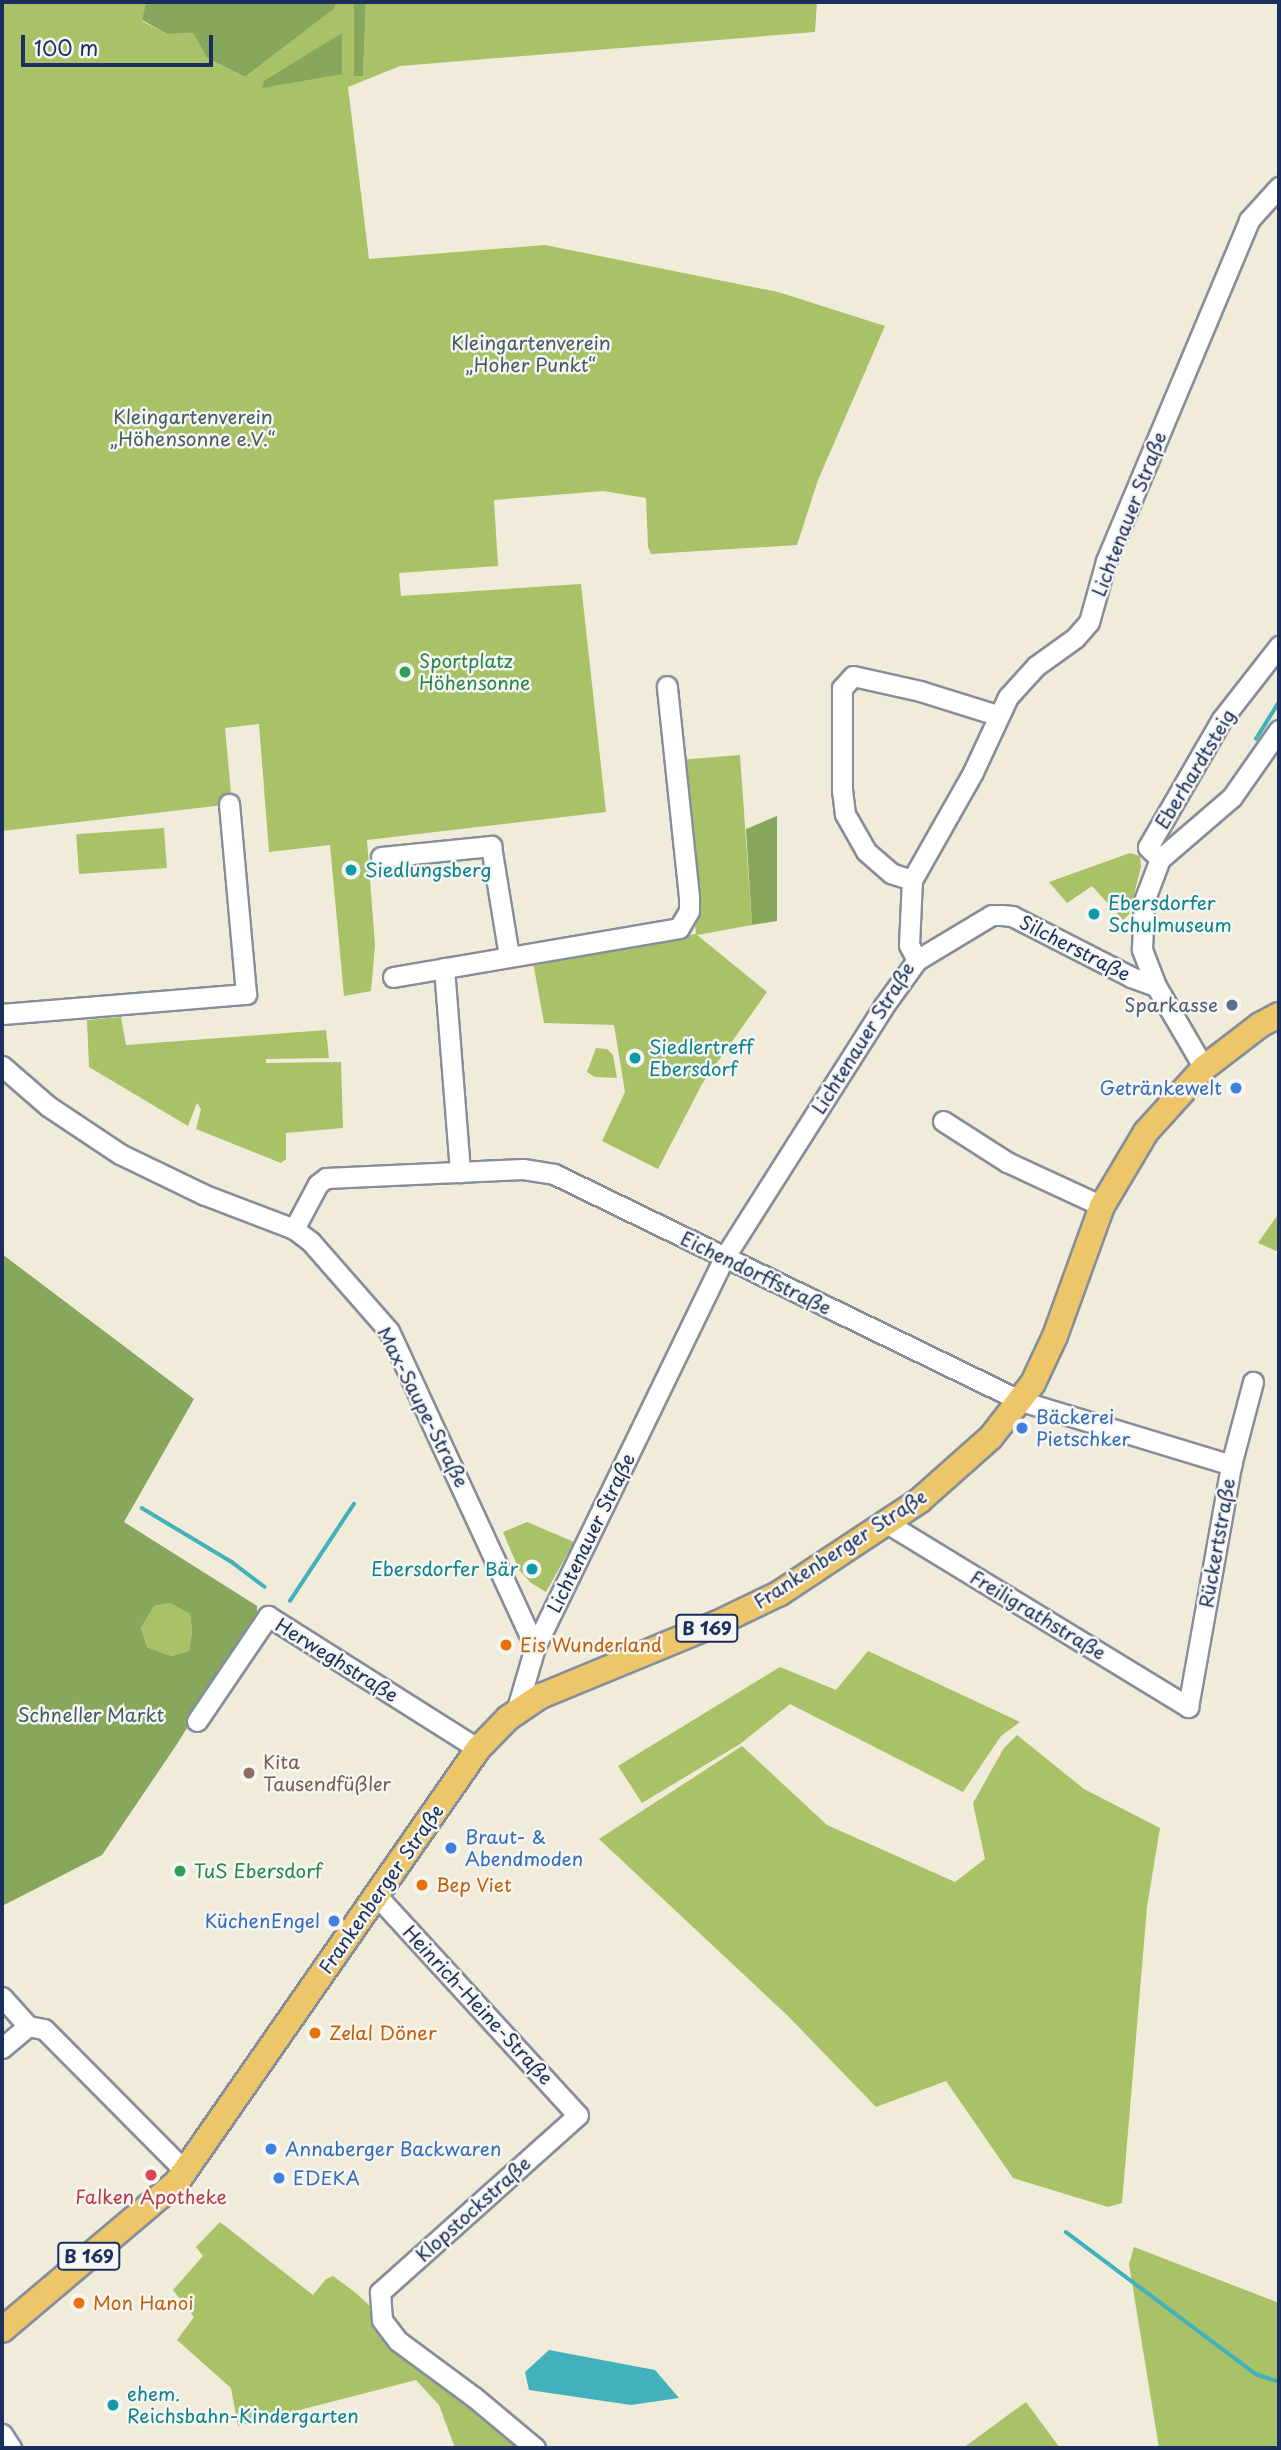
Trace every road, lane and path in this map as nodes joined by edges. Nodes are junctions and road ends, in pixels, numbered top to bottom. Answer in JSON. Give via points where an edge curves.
{"nodes":[{"id":1,"x":1279,"y":187,"type":"edge"},
{"id":2,"x":1279,"y":646,"type":"edge"},
{"id":3,"x":667,"y":686,"type":"dead end"},
{"id":4,"x":997,"y":715,"type":"junction"},
{"id":5,"x":1279,"y":730,"type":"edge"},
{"id":6,"x":229,"y":804,"type":"dead end"},
{"id":7,"x":381,"y":857,"type":"dead end"},
{"id":8,"x":1160,"y":859,"type":"junction"},
{"id":9,"x":912,"y":880,"type":"junction"},
{"id":10,"x":509,"y":956,"type":"junction"},
{"id":11,"x":917,"y":960,"type":"junction"},
{"id":12,"x":444,"y":968,"type":"junction"},
{"id":13,"x":393,"y":977,"type":"dead end"},
{"id":14,"x":1156,"y":986,"type":"junction"},
{"id":15,"x":2,"y":1014,"type":"edge"},
{"id":16,"x":1279,"y":1015,"type":"edge"},
{"id":17,"x":2,"y":1066,"type":"edge"},
{"id":18,"x":1204,"y":1068,"type":"junction"},
{"id":19,"x":943,"y":1121,"type":"dead end"},
{"id":20,"x":460,"y":1172,"type":"junction"},
{"id":21,"x":1102,"y":1206,"type":"junction"},
{"id":22,"x":294,"y":1229,"type":"junction"},
{"id":23,"x":724,"y":1258,"type":"junction"},
{"id":24,"x":1253,"y":1382,"type":"dead end"},
{"id":25,"x":1021,"y":1401,"type":"junction"},
{"id":26,"x":1231,"y":1465,"type":"junction"},
{"id":27,"x":887,"y":1523,"type":"junction"},
{"id":28,"x":535,"y":1647,"type":"junction"},
{"id":29,"x":1188,"y":1707,"type":"joint"},
{"id":30,"x":516,"y":1712,"type":"junction"},
{"id":31,"x":197,"y":1721,"type":"dead end"},
{"id":32,"x":478,"y":1749,"type":"junction"},
{"id":33,"x":377,"y":1896,"type":"junction"},
{"id":34,"x":2,"y":1997,"type":"edge"},
{"id":35,"x":28,"y":2026,"type":"junction"},
{"id":36,"x":2,"y":2048,"type":"edge"},
{"id":37,"x":578,"y":2115,"type":"joint"},
{"id":38,"x":186,"y":2172,"type":"junction"},
{"id":39,"x":2,"y":2330,"type":"edge"},
{"id":40,"x":2,"y":2434,"type":"edge"},
{"id":41,"x":11,"y":2448,"type":"edge"},
{"id":42,"x":535,"y":2448,"type":"edge"}],
"edges":[{"from":1,"to":4,"type":"street","name":"Lichtenauer Straße","via":[[1249,220],[1106,561],[1089,622],[1036,666]]},
{"from":2,"to":8,"type":"street","name":"Eberhardtsteig","via":[[1222,719],[1148,847]]},
{"from":3,"to":10,"type":"street","via":[[689,911],[678,928]]},
{"from":4,"to":9,"type":"street","name":"Lichtenauer Straße","via":[[972,772]]},
{"from":4,"to":9,"type":"street","via":[[853,676],[842,688],[845,814],[866,851],[891,873]]},
{"from":5,"to":8,"type":"street","via":[[1232,797]]},
{"from":6,"to":15,"type":"street","via":[[246,994]]},
{"from":7,"to":10,"type":"street","via":[[491,846]]},
{"from":8,"to":14,"type":"street","via":[[1141,923],[1142,949]]},
{"from":9,"to":11,"type":"street","name":"Lichtenauer Straße","via":[[909,945]]},
{"from":10,"to":12,"type":"street"},
{"from":11,"to":14,"type":"street","name":"Silcherstraße","via":[[992,915],[1012,916]]},
{"from":11,"to":23,"type":"street","name":"Lichtenauer Straße"},
{"from":12,"to":13,"type":"street"},
{"from":12,"to":20,"type":"street"},
{"from":14,"to":18,"type":"street"},
{"from":16,"to":18,"type":"main road","name":"Frankenberger Straße","number":"B 169"},
{"from":17,"to":22,"type":"street","name":"Max-Saupe-Straße","via":[[48,1106],[120,1154],[205,1195]]},
{"from":18,"to":21,"type":"main road","name":"Frankenberger Straße","number":"B 169","via":[[1146,1132]]},
{"from":19,"to":21,"type":"street","via":[[1007,1162]]},
{"from":20,"to":22,"type":"street","name":"Eichendorffstraße","via":[[326,1178],[318,1184]]},
{"from":20,"to":23,"type":"street","name":"Eichendorffstraße","via":[[554,1174]]},
{"from":21,"to":25,"type":"main road","name":"Frankenberger Straße","number":"B 169","via":[[1051,1345]]},
{"from":22,"to":28,"type":"street","name":"Max-Saupe-Straße","via":[[311,1242],[389,1332]]},
{"from":23,"to":25,"type":"street","name":"Eichendorffstraße"},
{"from":23,"to":28,"type":"street","name":"Lichtenauer Straße"},
{"from":24,"to":26,"type":"street","name":"Rückertstraße"},
{"from":25,"to":26,"type":"street","name":"Eichendorffstraße"},
{"from":25,"to":27,"type":"main road","name":"Frankenberger Straße","number":"B 169","via":[[972,1456]]},
{"from":26,"to":29,"type":"street","name":"Rückertstraße"},
{"from":27,"to":29,"type":"street","name":"Freiligrathstraße"},
{"from":27,"to":30,"type":"main road","name":"Frankenberger Straße","number":"B 169","via":[[758,1605],[562,1686]]},
{"from":28,"to":30,"type":"street","name":"Lichtenauer Straße"},
{"from":30,"to":32,"type":"main road","name":"Frankenberger Straße"},
{"from":31,"to":32,"type":"street","name":"Herweghstraße","via":[[268,1616]]},
{"from":32,"to":33,"type":"main road","name":"Frankenberger Straße"},
{"from":33,"to":37,"type":"street","name":"Heinrich-Heine-Straße"},
{"from":33,"to":38,"type":"main road","name":"Frankenberger Straße"},
{"from":34,"to":35,"type":"street"},
{"from":35,"to":36,"type":"street"},
{"from":35,"to":38,"type":"street","via":[[44,2029]]},
{"from":37,"to":42,"type":"street","name":"Klopstockstraße","via":[[380,2292],[382,2320],[398,2341]]},
{"from":38,"to":39,"type":"main road","name":"Frankenberger Straße","number":"B 169"},
{"from":40,"to":41,"type":"street"}]}
